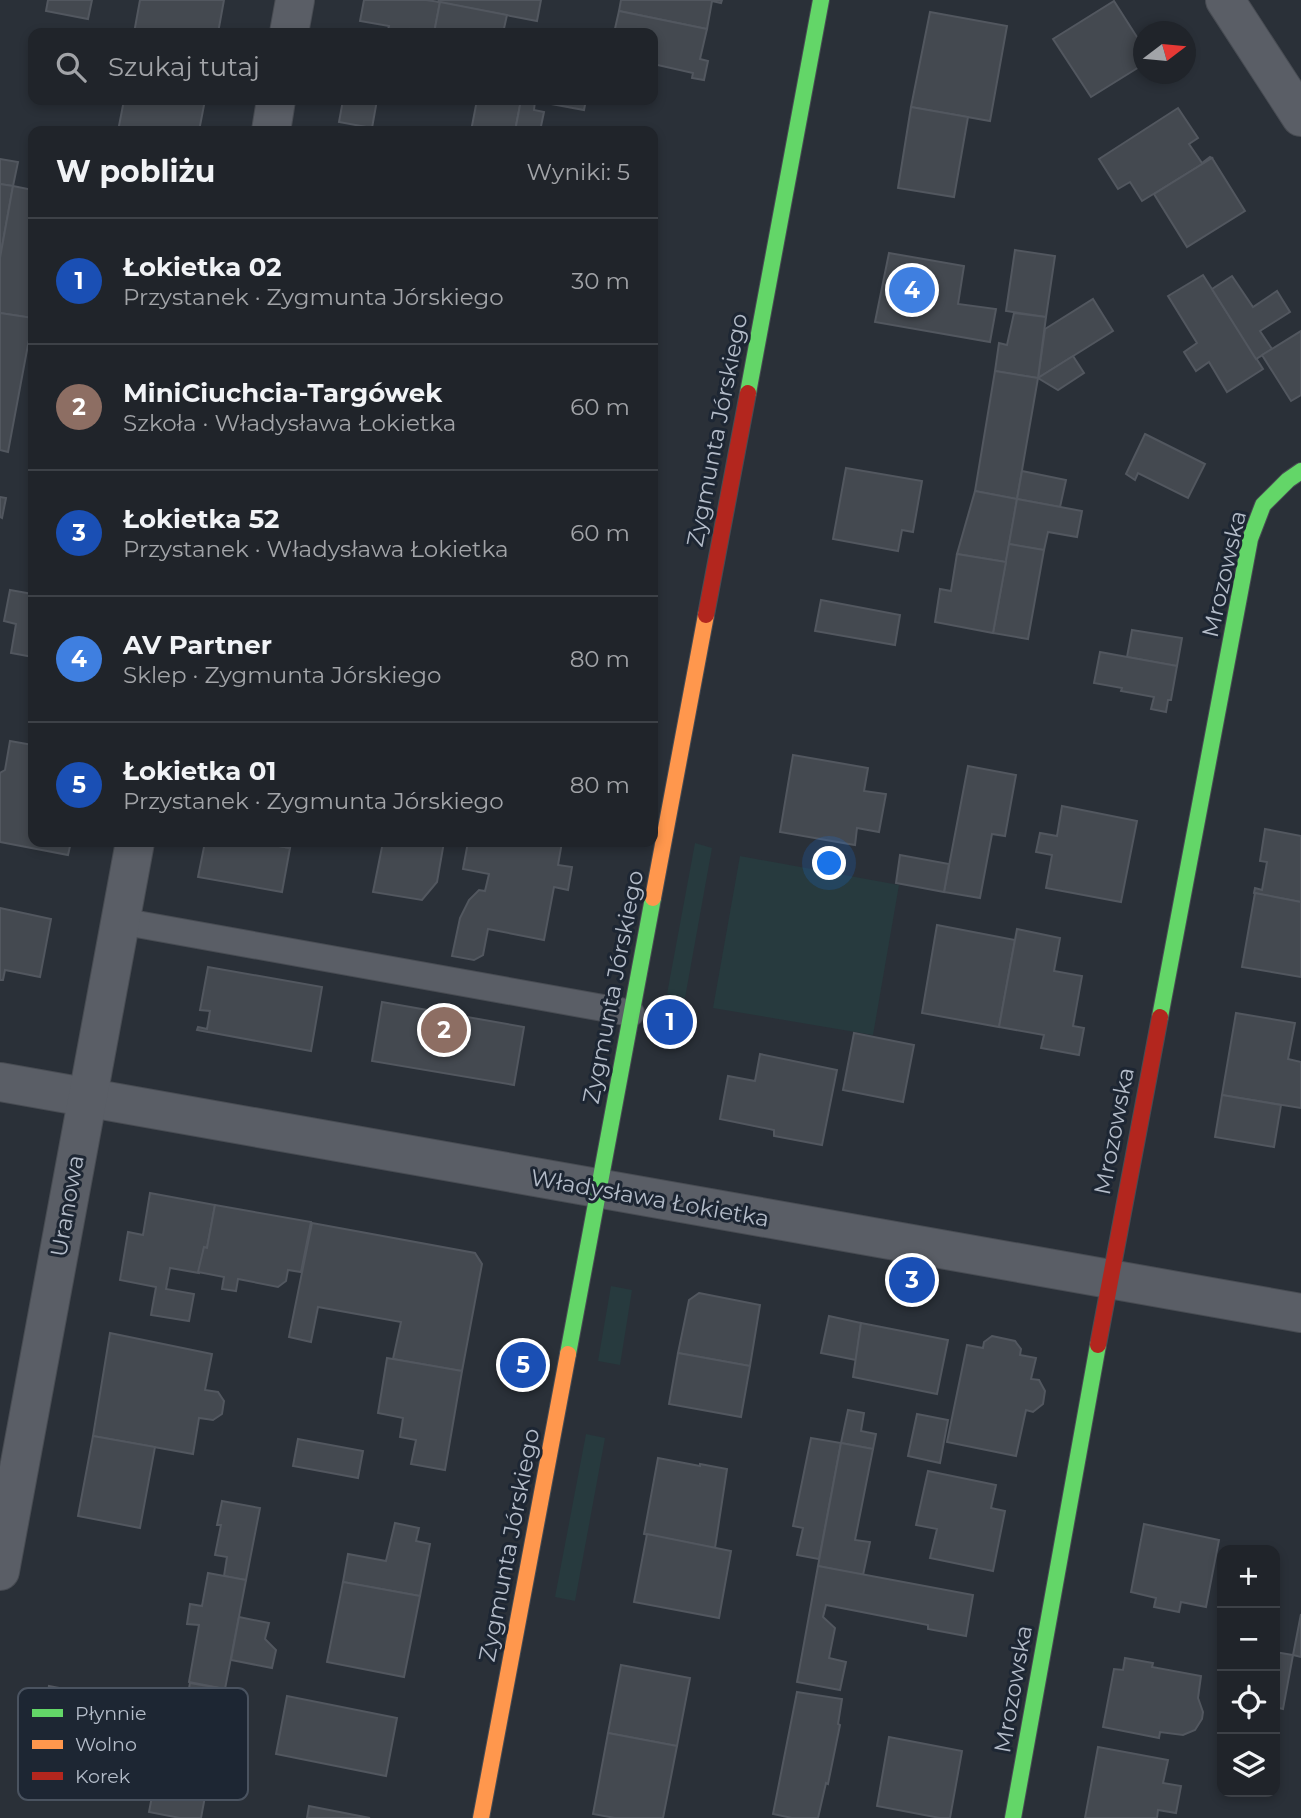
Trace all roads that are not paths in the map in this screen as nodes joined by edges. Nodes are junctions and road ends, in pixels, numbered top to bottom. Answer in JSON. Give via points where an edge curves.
{"nodes":[{"id":1,"x":295,"y":0,"type":"edge"},
{"id":2,"x":821,"y":0,"type":"edge"},
{"id":3,"x":1225,"y":0,"type":"edge"},
{"id":4,"x":290,"y":28,"type":"edge"},
{"id":5,"x":275,"y":105,"type":"edge"},
{"id":6,"x":1301,"y":117,"type":"edge"},
{"id":7,"x":272,"y":126,"type":"edge"},
{"id":8,"x":1301,"y":471,"type":"edge"},
{"id":9,"x":134,"y":847,"type":"edge"},
{"id":10,"x":120,"y":921,"type":"junction"},
{"id":11,"x":631,"y":1013,"type":"junction"},
{"id":12,"x":0,"y":1083,"type":"edge"},
{"id":13,"x":87,"y":1098,"type":"junction"},
{"id":14,"x":599,"y":1188,"type":"junction"},
{"id":15,"x":1111,"y":1279,"type":"junction"},
{"id":16,"x":1301,"y":1314,"type":"edge"},
{"id":17,"x":0,"y":1571,"type":"edge"},
{"id":18,"x":481,"y":1818,"type":"edge"},
{"id":19,"x":1013,"y":1818,"type":"edge"}],
"edges":[{"from":1,"to":4,"type":"street"},
{"from":2,"to":11,"type":"street","name":"Zygmunta Jórskiego"},
{"from":3,"to":6,"type":"street"},
{"from":5,"to":7,"type":"street"},
{"from":8,"to":15,"type":"street","name":"Mrozowska","via":[[1263,505],[1250,539]]},
{"from":9,"to":10,"type":"street","name":"Uranowa"},
{"from":10,"to":11,"type":"lane"},
{"from":10,"to":13,"type":"street","name":"Uranowa"},
{"from":11,"to":14,"type":"street","name":"Zygmunta Jórskiego"},
{"from":12,"to":13,"type":"street","name":"Władysława Łokietka"},
{"from":13,"to":14,"type":"street","name":"Władysława Łokietka"},
{"from":13,"to":17,"type":"street","name":"Uranowa"},
{"from":14,"to":15,"type":"street","name":"Władysława Łokietka"},
{"from":14,"to":18,"type":"street","name":"Zygmunta Jórskiego"},
{"from":15,"to":16,"type":"street","name":"Władysława Łokietka"},
{"from":15,"to":19,"type":"street","name":"Mrozowska"}]}
